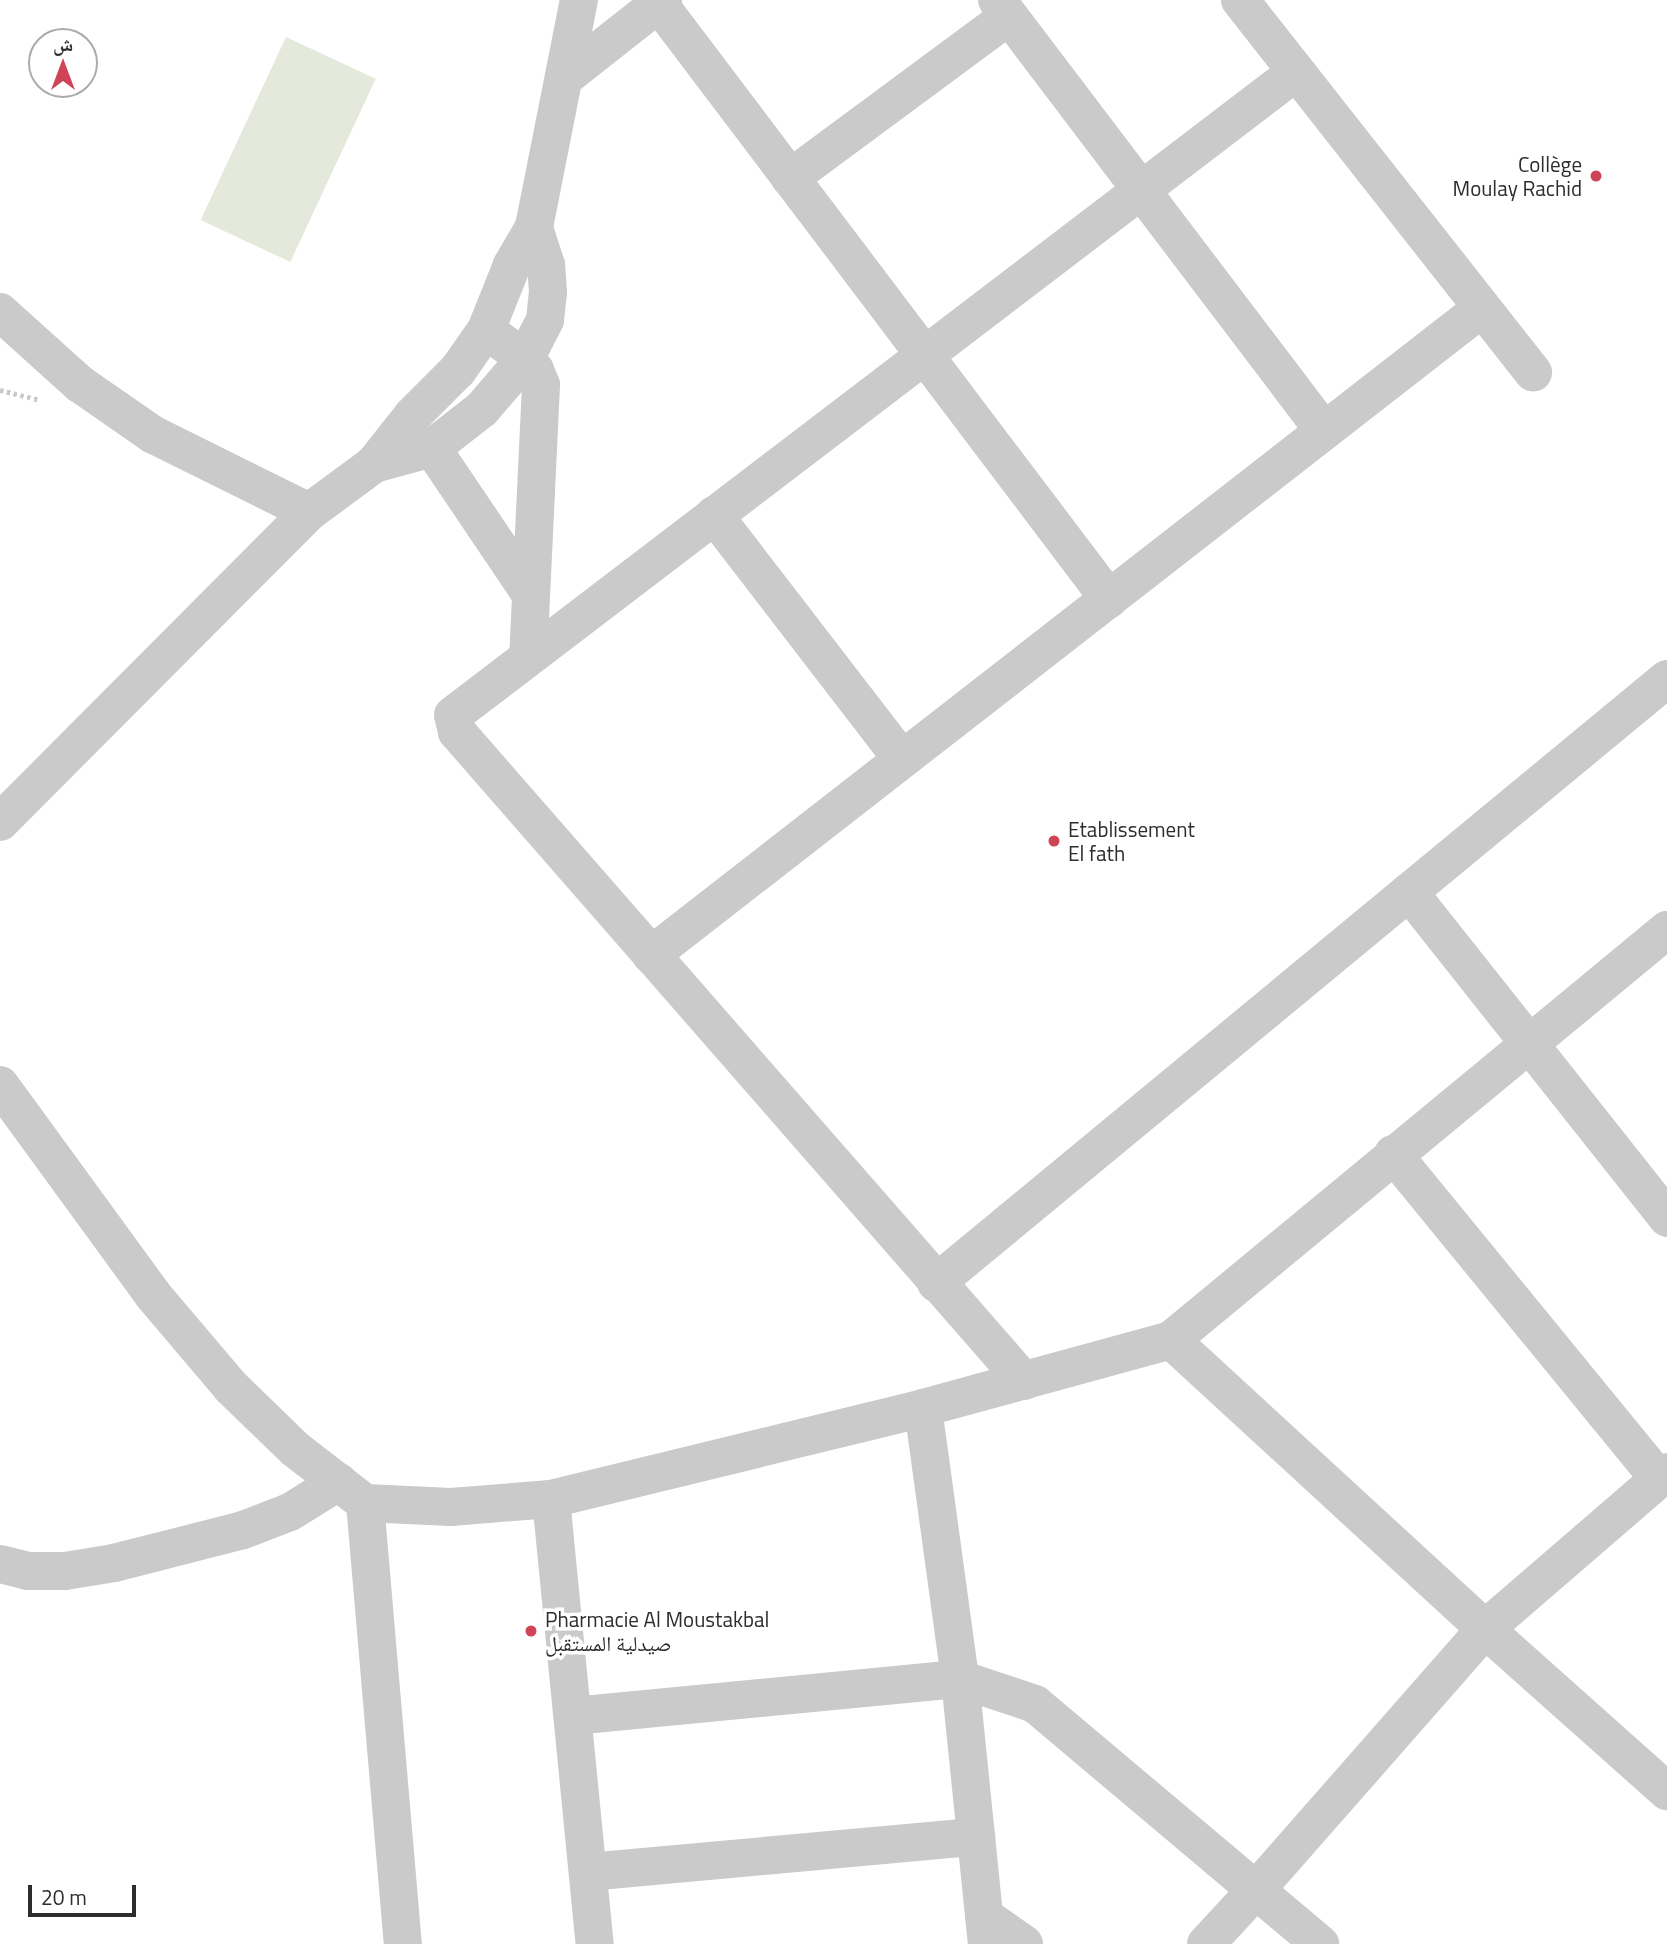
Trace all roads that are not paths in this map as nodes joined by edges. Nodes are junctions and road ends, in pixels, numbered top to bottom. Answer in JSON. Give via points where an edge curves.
{"nodes":[{"id":1,"x":579,"y":0,"type":"edge"},
{"id":2,"x":1240,"y":0,"type":"edge"},
{"id":3,"x":659,"y":1,"type":"edge"},
{"id":4,"x":1003,"y":8,"type":"edge"},
{"id":5,"x":1296,"y":72,"type":"junction"},
{"id":6,"x":564,"y":78,"type":"junction"},
{"id":7,"x":790,"y":178,"type":"junction"},
{"id":8,"x":1141,"y":191,"type":"junction"},
{"id":9,"x":534,"y":228,"type":"junction"},
{"id":10,"x":1482,"y":308,"type":"junction"},
{"id":11,"x":0,"y":312,"type":"edge"},
{"id":12,"x":486,"y":330,"type":"junction"},
{"id":13,"x":924,"y":355,"type":"junction"},
{"id":14,"x":525,"y":359,"type":"junction"},
{"id":15,"x":1533,"y":372,"type":"dead end"},
{"id":16,"x":1324,"y":431,"type":"junction"},
{"id":17,"x":432,"y":448,"type":"junction"},
{"id":18,"x":374,"y":464,"type":"junction"},
{"id":19,"x":309,"y":512,"type":"junction"},
{"id":20,"x":714,"y":515,"type":"junction"},
{"id":21,"x":529,"y":592,"type":"junction"},
{"id":22,"x":1109,"y":599,"type":"junction"},
{"id":23,"x":528,"y":657,"type":"junction"},
{"id":24,"x":1667,"y":680,"type":"edge"},
{"id":25,"x":902,"y":759,"type":"junction"},
{"id":26,"x":0,"y":822,"type":"edge"},
{"id":27,"x":1409,"y":892,"type":"junction"},
{"id":28,"x":1667,"y":930,"type":"edge"},
{"id":29,"x":651,"y":955,"type":"junction"},
{"id":30,"x":1529,"y":1043,"type":"junction"},
{"id":31,"x":0,"y":1085,"type":"edge"},
{"id":32,"x":1393,"y":1154,"type":"junction"},
{"id":33,"x":1667,"y":1218,"type":"edge"},
{"id":34,"x":936,"y":1283,"type":"junction"},
{"id":35,"x":1171,"y":1340,"type":"junction"},
{"id":36,"x":1024,"y":1381,"type":"junction"},
{"id":37,"x":923,"y":1408,"type":"junction"},
{"id":38,"x":1663,"y":1476,"type":"edge"},
{"id":39,"x":351,"y":1493,"type":"junction"},
{"id":40,"x":551,"y":1499,"type":"junction"},
{"id":41,"x":0,"y":1564,"type":"edge"},
{"id":42,"x":1485,"y":1629,"type":"junction"},
{"id":43,"x":960,"y":1679,"type":"junction"},
{"id":44,"x":573,"y":1716,"type":"junction"},
{"id":45,"x":1667,"y":1791,"type":"edge"},
{"id":46,"x":976,"y":1837,"type":"junction"},
{"id":47,"x":588,"y":1872,"type":"junction"},
{"id":48,"x":1256,"y":1890,"type":"junction"},
{"id":49,"x":986,"y":1930,"type":"edge"},
{"id":50,"x":403,"y":1944,"type":"edge"},
{"id":51,"x":595,"y":1944,"type":"edge"},
{"id":52,"x":1024,"y":1944,"type":"edge"},
{"id":53,"x":1206,"y":1944,"type":"edge"},
{"id":54,"x":1320,"y":1944,"type":"edge"}],
"edges":[{"from":1,"to":6,"type":"street"},
{"from":2,"to":5,"type":"street"},
{"from":3,"to":6,"type":"street"},
{"from":3,"to":7,"type":"street"},
{"from":4,"to":7,"type":"street"},
{"from":4,"to":8,"type":"street"},
{"from":5,"to":8,"type":"street"},
{"from":5,"to":10,"type":"street"},
{"from":6,"to":9,"type":"street"},
{"from":7,"to":13,"type":"street"},
{"from":8,"to":13,"type":"street"},
{"from":8,"to":16,"type":"street"},
{"from":9,"to":12,"type":"street","via":[[512,265]]},
{"from":9,"to":14,"type":"street","via":[[546,265],[548,292],[545,320]]},
{"from":10,"to":15,"type":"street"},
{"from":10,"to":16,"type":"street"},
{"from":11,"to":19,"type":"street","via":[[80,384],[141,427]]},
{"from":12,"to":14,"type":"street"},
{"from":12,"to":18,"type":"street","via":[[458,370],[412,416]]},
{"from":13,"to":20,"type":"street"},
{"from":13,"to":22,"type":"street"},
{"from":14,"to":17,"type":"street","via":[[482,409]]},
{"from":14,"to":21,"type":"street","via":[[541,385],[542,404]]},
{"from":16,"to":22,"type":"street"},
{"from":17,"to":18,"type":"street"},
{"from":17,"to":21,"type":"street"},
{"from":18,"to":19,"type":"street"},
{"from":19,"to":26,"type":"street"},
{"from":20,"to":23,"type":"street"},
{"from":20,"to":25,"type":"street"},
{"from":21,"to":23,"type":"street"},
{"from":22,"to":25,"type":"street"},
{"from":23,"to":29,"type":"street","via":[[453,715],[457,732]]},
{"from":24,"to":27,"type":"street"},
{"from":25,"to":29,"type":"street"},
{"from":27,"to":30,"type":"street"},
{"from":27,"to":34,"type":"street"},
{"from":28,"to":30,"type":"street"},
{"from":29,"to":34,"type":"street"},
{"from":30,"to":32,"type":"street"},
{"from":30,"to":33,"type":"street"},
{"from":31,"to":39,"type":"street","via":[[153,1295],[231,1387],[295,1449]]},
{"from":32,"to":35,"type":"street"},
{"from":32,"to":38,"type":"street"},
{"from":34,"to":36,"type":"street"},
{"from":35,"to":36,"type":"street"},
{"from":35,"to":42,"type":"street"},
{"from":36,"to":37,"type":"street"},
{"from":37,"to":40,"type":"street"},
{"from":37,"to":43,"type":"street"},
{"from":38,"to":42,"type":"street"},
{"from":39,"to":40,"type":"street","via":[[451,1507]]},
{"from":39,"to":41,"type":"street","via":[[243,1531],[114,1563],[65,1571],[28,1571]]},
{"from":39,"to":50,"type":"street"},
{"from":40,"to":44,"type":"street"},
{"from":42,"to":45,"type":"street"},
{"from":42,"to":48,"type":"street"},
{"from":43,"to":44,"type":"street"},
{"from":43,"to":46,"type":"street"},
{"from":43,"to":48,"type":"street","via":[[1035,1704]]},
{"from":44,"to":47,"type":"street"},
{"from":46,"to":47,"type":"street"},
{"from":46,"to":49,"type":"street"},
{"from":47,"to":51,"type":"street"},
{"from":48,"to":53,"type":"street"},
{"from":48,"to":54,"type":"street"},
{"from":49,"to":52,"type":"street"}]}
